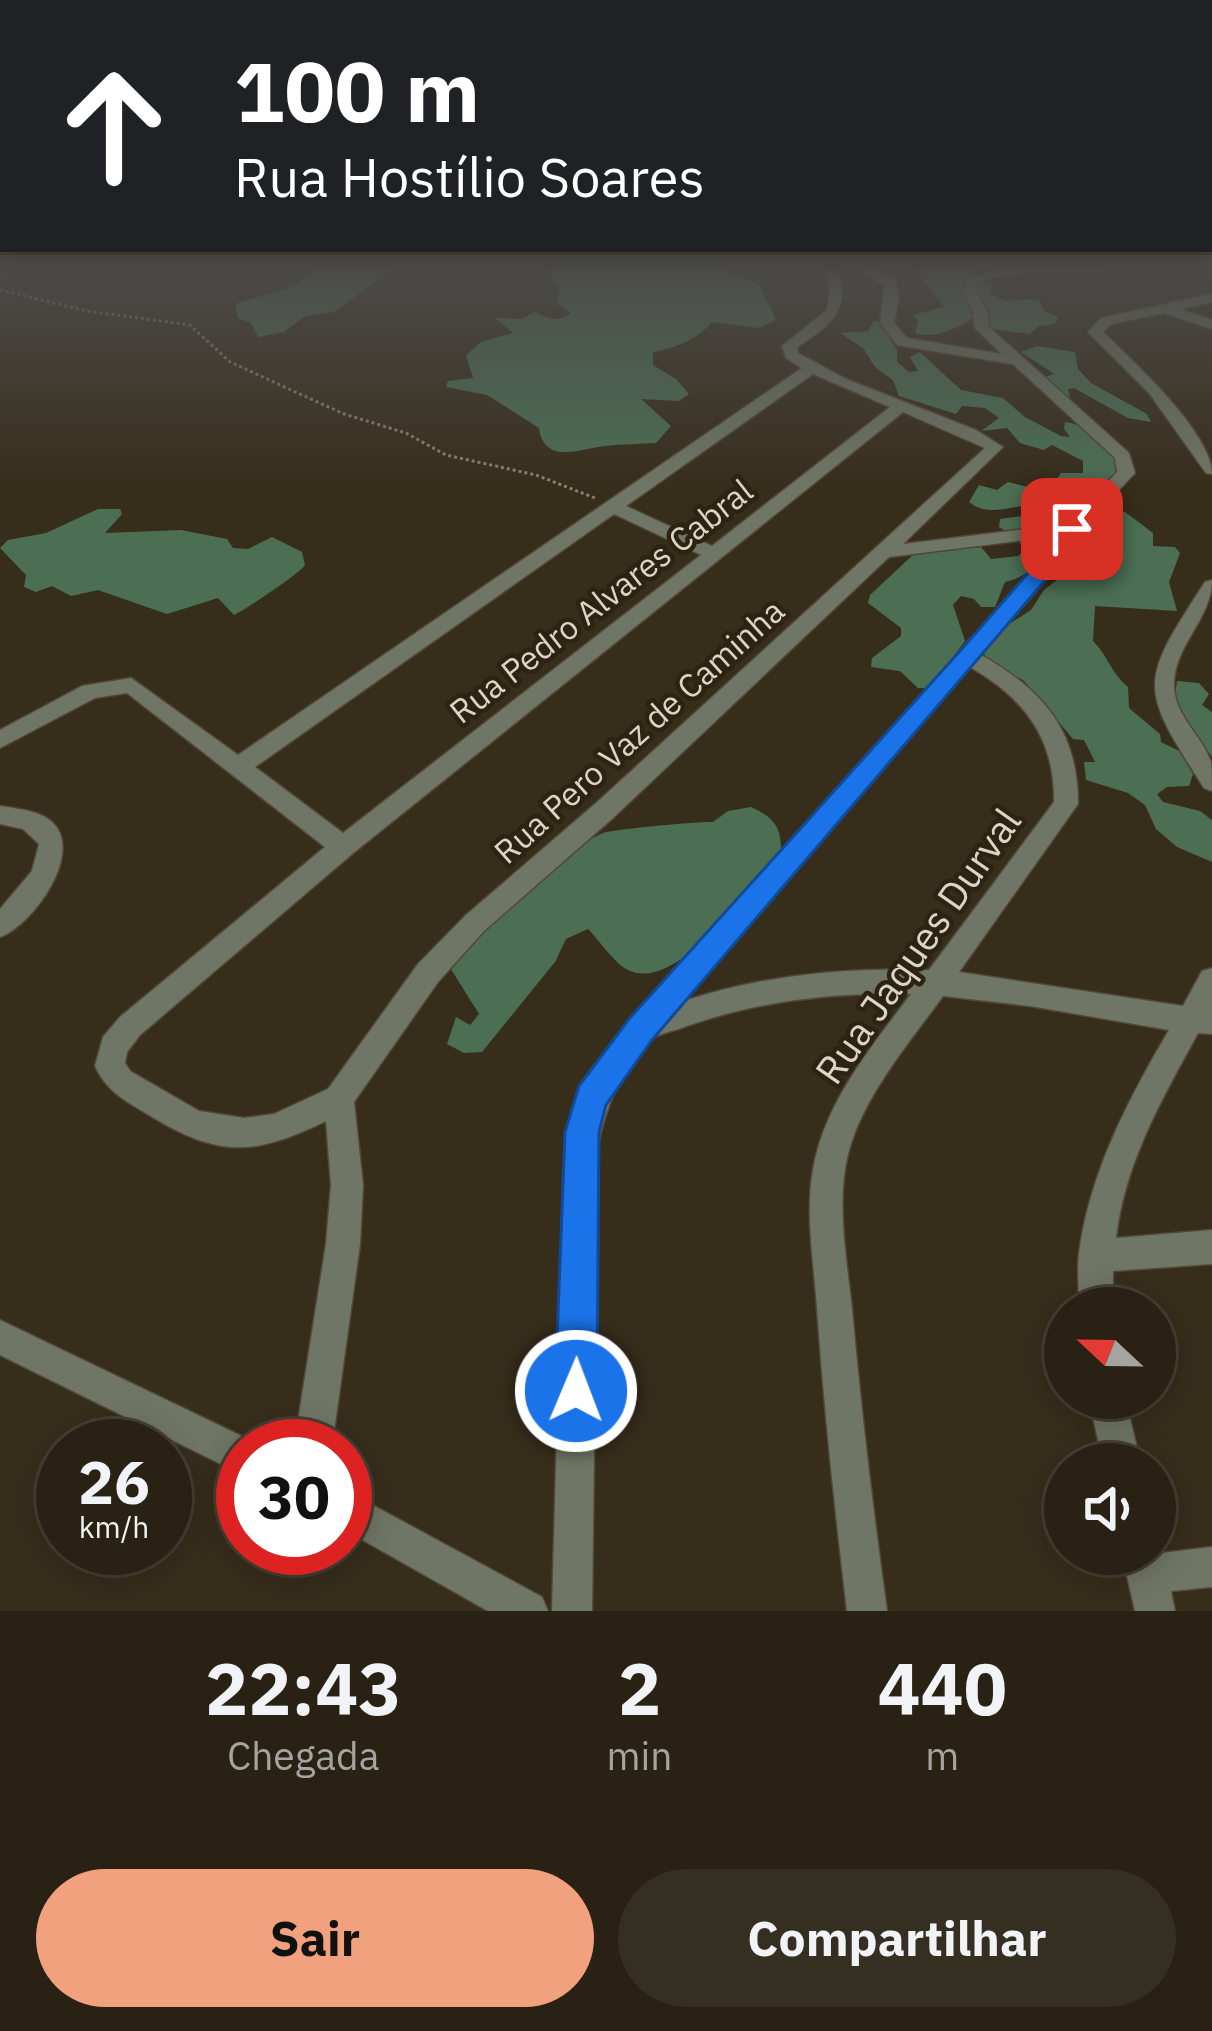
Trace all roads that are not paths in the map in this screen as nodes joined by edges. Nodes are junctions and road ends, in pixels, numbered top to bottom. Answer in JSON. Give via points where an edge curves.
{"nodes":[{"id":1,"x":802,"y":338,"type":"edge"},
{"id":2,"x":899,"y":338,"type":"edge"},
{"id":3,"x":993,"y":338,"type":"edge"},
{"id":4,"x":1101,"y":338,"type":"edge"},
{"id":5,"x":1014,"y":360,"type":"junction"},
{"id":6,"x":812,"y":368,"type":"junction"},
{"id":7,"x":900,"y":407,"type":"junction"},
{"id":8,"x":1212,"y":469,"type":"edge"},
{"id":9,"x":612,"y":506,"type":"junction"},
{"id":10,"x":1072,"y":529,"type":"junction"},
{"id":11,"x":883,"y":552,"type":"junction"},
{"id":12,"x":717,"y":555,"type":"junction"},
{"id":13,"x":1212,"y":586,"type":"edge"},
{"id":14,"x":968,"y":657,"type":"junction"},
{"id":15,"x":0,"y":740,"type":"edge"},
{"id":16,"x":236,"y":768,"type":"junction"},
{"id":17,"x":1212,"y":782,"type":"edge"},
{"id":18,"x":0,"y":815,"type":"edge"},
{"id":19,"x":343,"y":847,"type":"junction"},
{"id":20,"x":0,"y":926,"type":"edge"},
{"id":21,"x":1212,"y":980,"type":"edge"},
{"id":22,"x":938,"y":981,"type":"junction"},
{"id":23,"x":1202,"y":1020,"type":"edge"},
{"id":24,"x":640,"y":1029,"type":"junction"},
{"id":25,"x":339,"y":1099,"type":"junction"},
{"id":26,"x":1212,"y":1247,"type":"edge"},
{"id":27,"x":1094,"y":1256,"type":"junction"},
{"id":28,"x":1095,"y":1287,"type":"edge"},
{"id":29,"x":0,"y":1336,"type":"edge"},
{"id":30,"x":317,"y":1419,"type":"edge"},
{"id":31,"x":216,"y":1443,"type":"edge"},
{"id":32,"x":372,"y":1524,"type":"edge"},
{"id":33,"x":1212,"y":1568,"type":"edge"},
{"id":34,"x":1148,"y":1580,"type":"edge"},
{"id":35,"x":528,"y":1611,"type":"edge"},
{"id":36,"x":572,"y":1611,"type":"edge"},
{"id":37,"x":867,"y":1611,"type":"edge"}],
"edges":[{"from":1,"to":6,"type":"street","via":[[789,346],[791,355]]},
{"from":2,"to":5,"type":"street"},
{"from":3,"to":5,"type":"street"},
{"from":4,"to":8,"type":"street","via":[[1154,390]]},
{"from":5,"to":10,"type":"street","via":[[1123,457],[1126,473]]},
{"from":6,"to":7,"type":"street"},
{"from":6,"to":9,"type":"street"},
{"from":7,"to":11,"type":"street","name":"Rua Pero Vaz de Caminha","via":[[995,447]]},
{"from":7,"to":12,"type":"street","name":"Rua Pedro Alvares Cabral"},
{"from":9,"to":12,"type":"street"},
{"from":9,"to":16,"type":"street"},
{"from":10,"to":11,"type":"street"},
{"from":10,"to":14,"type":"street"},
{"from":11,"to":25,"type":"street","name":"Rua Pero Vaz de Caminha","via":[[476,923],[428,973]]},
{"from":12,"to":19,"type":"street","name":"Rua Pedro Alvares Cabral"},
{"from":13,"to":17,"type":"street","via":[[1175,645],[1161,692]]},
{"from":14,"to":22,"type":"street","name":"Rua Jaques Durval","via":[[1042,710],[1069,775],[1066,804]]},
{"from":14,"to":24,"type":"street"},
{"from":15,"to":16,"type":"street","via":[[77,697],[121,684],[153,698]]},
{"from":16,"to":19,"type":"street"},
{"from":18,"to":20,"type":"street","via":[[31,822],[54,850],[37,887]]},
{"from":19,"to":25,"type":"street","name":"Rua Pedro Alvares Cabral","via":[[130,1026],[110,1066],[195,1126],[276,1129]]},
{"from":21,"to":23,"type":"street"},
{"from":22,"to":23,"type":"street"},
{"from":22,"to":24,"type":"street","via":[[858,978],[787,987]]},
{"from":22,"to":37,"type":"street","name":"Rua Jaques Durval","via":[[873,1069],[828,1171],[844,1439]]},
{"from":23,"to":27,"type":"street","via":[[1116,1157]]},
{"from":24,"to":36,"type":"street","via":[[591,1097],[582,1132]]},
{"from":25,"to":30,"type":"street","via":[[344,1244]]},
{"from":26,"to":27,"type":"street"},
{"from":27,"to":28,"type":"street"},
{"from":29,"to":31,"type":"street"},
{"from":32,"to":35,"type":"street"},
{"from":33,"to":34,"type":"street"}]}
